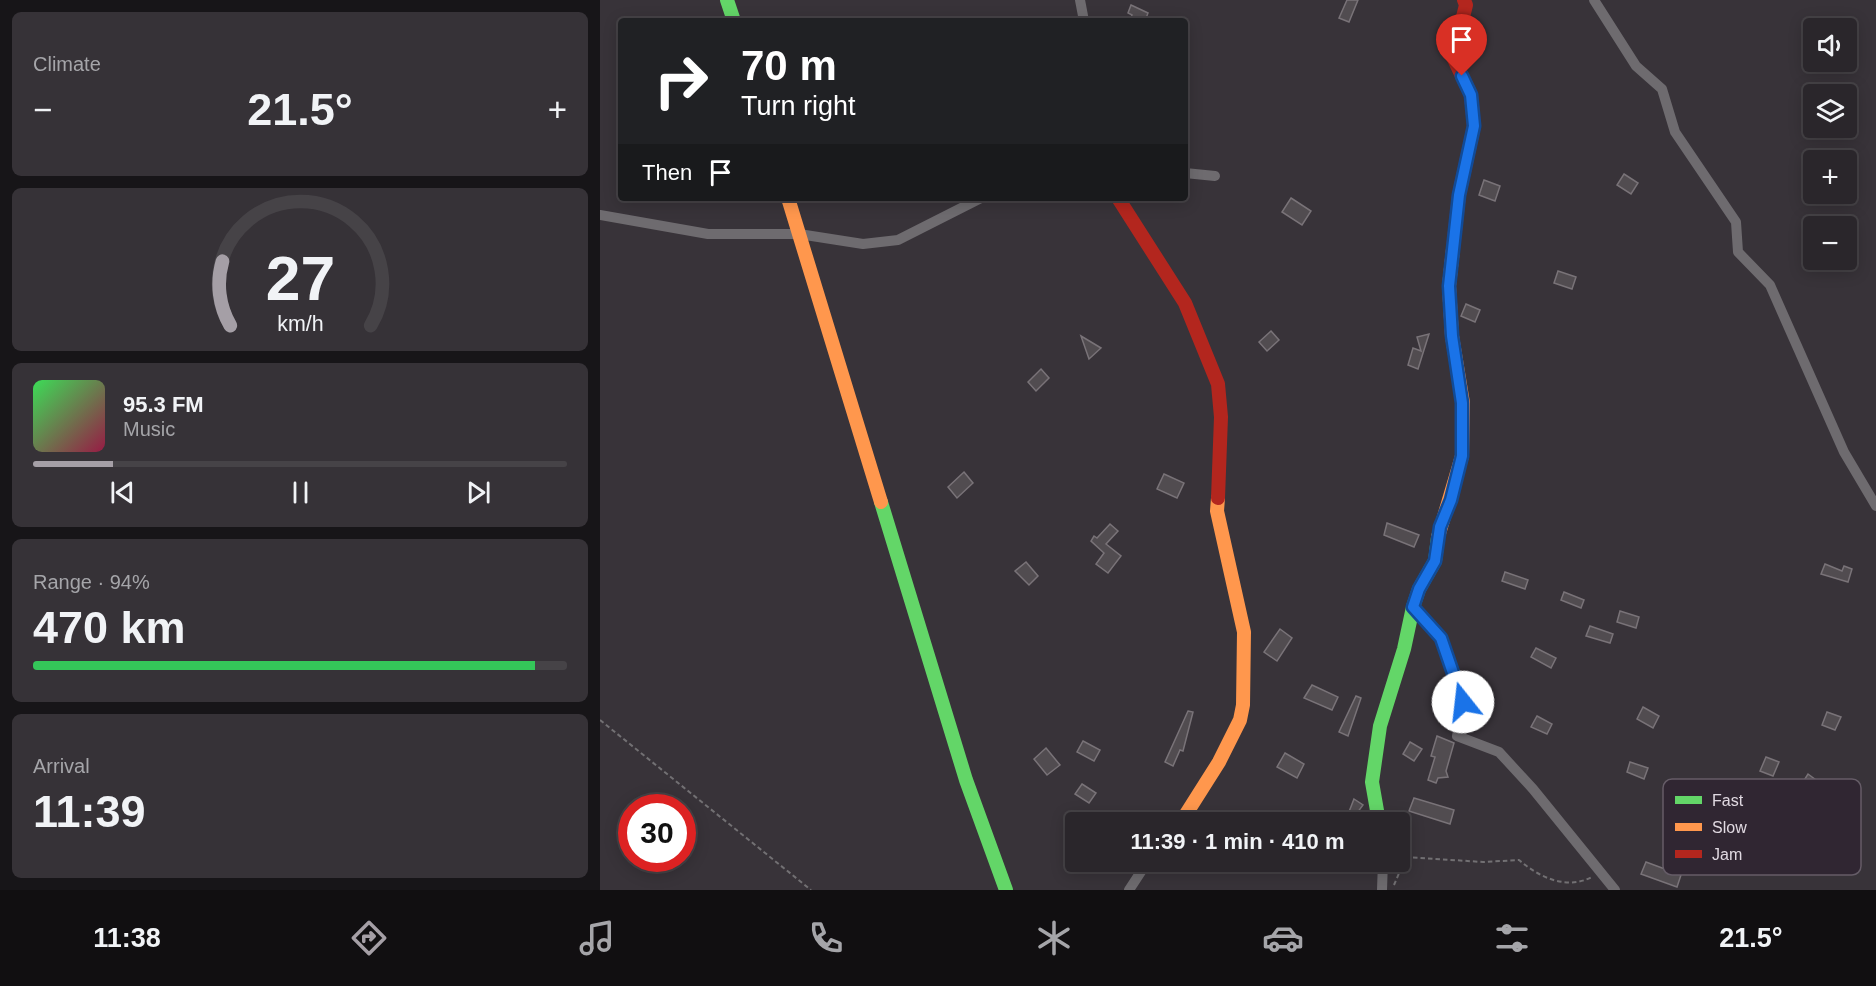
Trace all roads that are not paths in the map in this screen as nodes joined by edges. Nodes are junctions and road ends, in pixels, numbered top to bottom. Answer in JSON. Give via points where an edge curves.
{"nodes":[{"id":1,"x":727,"y":0,"type":"edge"},
{"id":2,"x":1080,"y":0,"type":"edge"},
{"id":3,"x":1464,"y":0,"type":"edge"},
{"id":4,"x":1594,"y":0,"type":"edge"},
{"id":5,"x":733,"y":18,"type":"edge"},
{"id":6,"x":1083,"y":18,"type":"edge"},
{"id":7,"x":1188,"y":173,"type":"edge"},
{"id":8,"x":1215,"y":176,"type":"dead end"},
{"id":9,"x":789,"y":201,"type":"edge"},
{"id":10,"x":975,"y":201,"type":"edge"},
{"id":11,"x":1120,"y":201,"type":"edge"},
{"id":12,"x":600,"y":215,"type":"edge"},
{"id":13,"x":799,"y":234,"type":"junction"},
{"id":14,"x":1876,"y":506,"type":"edge"},
{"id":15,"x":1413,"y":607,"type":"junction"},
{"id":16,"x":1187,"y":812,"type":"edge"},
{"id":17,"x":1376,"y":812,"type":"edge"},
{"id":18,"x":1140,"y":872,"type":"edge"},
{"id":19,"x":1383,"y":872,"type":"edge"},
{"id":20,"x":1006,"y":890,"type":"edge"},
{"id":21,"x":1128,"y":890,"type":"edge"},
{"id":22,"x":1382,"y":890,"type":"edge"},
{"id":23,"x":1615,"y":890,"type":"edge"}],
"edges":[{"from":1,"to":5,"type":"street"},
{"from":2,"to":6,"type":"street"},
{"from":3,"to":15,"type":"street","via":[[1453,57],[1471,95],[1474,126],[1459,195],[1449,286],[1462,403],[1462,456],[1440,527],[1435,561]]},
{"from":4,"to":14,"type":"street","via":[[1636,66],[1662,89],[1675,132],[1736,222],[1738,252],[1770,285],[1844,452]]},
{"from":7,"to":8,"type":"street"},
{"from":9,"to":13,"type":"street"},
{"from":10,"to":13,"type":"street","via":[[898,240],[863,244]]},
{"from":11,"to":16,"type":"street","via":[[1185,303],[1218,384],[1221,417],[1217,511],[1244,632],[1243,705],[1219,762]]},
{"from":12,"to":13,"type":"street","via":[[708,234]]},
{"from":13,"to":20,"type":"street","via":[[966,780]]},
{"from":15,"to":17,"type":"street","via":[[1380,726],[1372,782]]},
{"from":15,"to":23,"type":"street","via":[[1441,638],[1457,677],[1463,702],[1457,736],[1499,752]]},
{"from":18,"to":21,"type":"street"},
{"from":19,"to":22,"type":"street"}]}
